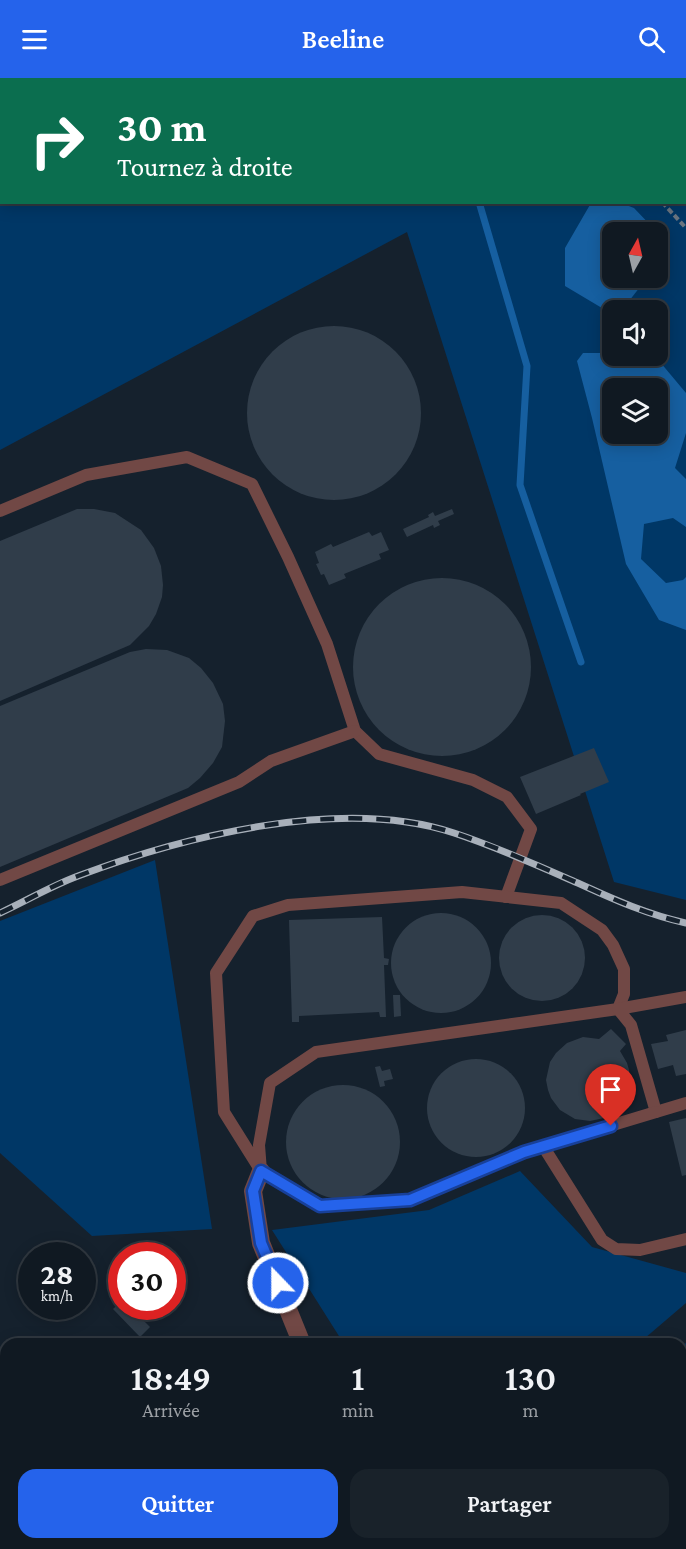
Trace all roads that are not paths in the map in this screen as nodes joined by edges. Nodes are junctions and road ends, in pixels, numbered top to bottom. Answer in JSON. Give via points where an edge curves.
{"nodes":[{"id":1,"x":0,"y":511,"type":"edge"},
{"id":2,"x":355,"y":731,"type":"junction"},
{"id":3,"x":0,"y":880,"type":"edge"},
{"id":4,"x":506,"y":897,"type":"junction"},
{"id":5,"x":686,"y":997,"type":"edge"},
{"id":6,"x":618,"y":1009,"type":"junction"},
{"id":7,"x":686,"y":1103,"type":"edge"},
{"id":8,"x":656,"y":1112,"type":"junction"},
{"id":9,"x":543,"y":1146,"type":"junction"},
{"id":10,"x":261,"y":1171,"type":"junction"},
{"id":11,"x":686,"y":1239,"type":"edge"},
{"id":12,"x":300,"y":1338,"type":"edge"}],
"edges":[{"from":1,"to":2,"type":"lane","via":[[86,475],[187,457],[252,484],[327,644]]},
{"from":2,"to":3,"type":"lane","via":[[271,761],[239,782]]},
{"from":2,"to":4,"type":"lane","via":[[379,754],[473,780],[507,797],[531,829]]},
{"from":4,"to":6,"type":"lane","via":[[561,903],[602,930],[624,969],[624,994]]},
{"from":4,"to":10,"type":"lane","via":[[462,892],[300,904],[253,916],[216,974],[224,1112]]},
{"from":5,"to":6,"type":"lane"},
{"from":6,"to":8,"type":"lane","via":[[632,1025]]},
{"from":6,"to":10,"type":"lane","via":[[316,1052],[270,1083],[259,1145]]},
{"from":7,"to":8,"type":"lane"},
{"from":8,"to":9,"type":"lane"},
{"from":9,"to":10,"type":"lane","via":[[410,1200],[320,1206]]},
{"from":9,"to":11,"type":"lane","via":[[602,1239],[616,1249],[640,1250]]},
{"from":10,"to":12,"type":"street","via":[[253,1191],[261,1243]]}]}
